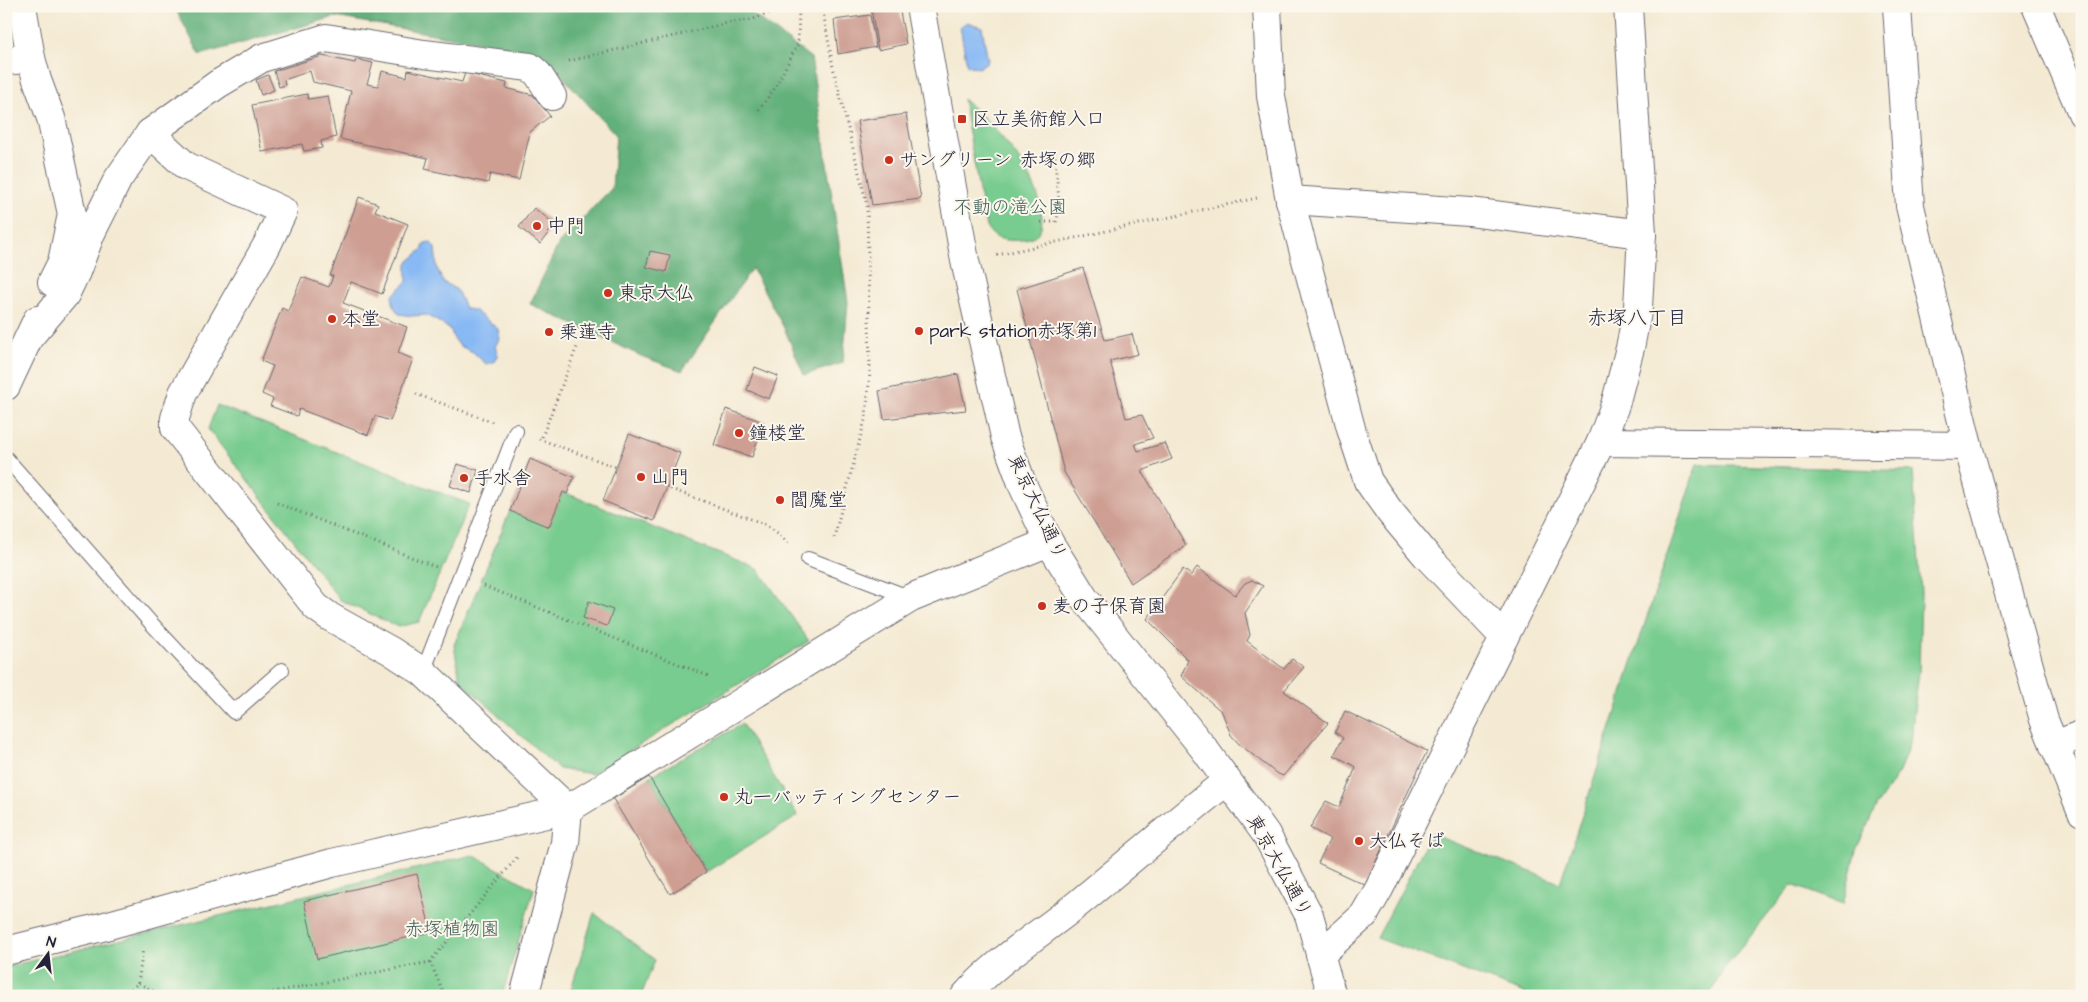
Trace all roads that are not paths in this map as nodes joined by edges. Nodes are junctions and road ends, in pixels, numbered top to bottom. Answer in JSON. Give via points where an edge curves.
{"nodes":[{"id":1,"x":22,"y":6,"type":"edge"},
{"id":2,"x":920,"y":6,"type":"edge"},
{"id":3,"x":1267,"y":6,"type":"edge"},
{"id":4,"x":1628,"y":6,"type":"edge"},
{"id":5,"x":1897,"y":6,"type":"edge"},
{"id":6,"x":2036,"y":6,"type":"edge"},
{"id":7,"x":19,"y":60,"type":"edge"},
{"id":8,"x":552,"y":96,"type":"dead end"},
{"id":9,"x":2082,"y":113,"type":"edge"},
{"id":10,"x":150,"y":133,"type":"junction"},
{"id":11,"x":1289,"y":196,"type":"junction"},
{"id":12,"x":1642,"y":234,"type":"junction"},
{"id":13,"x":31,"y":336,"type":"junction"},
{"id":14,"x":6,"y":386,"type":"edge"},
{"id":15,"x":516,"y":431,"type":"dead end"},
{"id":16,"x":1601,"y":442,"type":"junction"},
{"id":17,"x":1968,"y":446,"type":"junction"},
{"id":18,"x":6,"y":458,"type":"edge"},
{"id":19,"x":1049,"y":542,"type":"junction"},
{"id":20,"x":808,"y":559,"type":"road end"},
{"id":21,"x":912,"y":598,"type":"junction"},
{"id":22,"x":1504,"y":637,"type":"junction"},
{"id":23,"x":282,"y":670,"type":"dead end"},
{"id":24,"x":422,"y":672,"type":"junction"},
{"id":25,"x":2082,"y":734,"type":"edge"},
{"id":26,"x":2054,"y":746,"type":"junction"},
{"id":27,"x":1227,"y":781,"type":"junction"},
{"id":28,"x":568,"y":809,"type":"junction"},
{"id":29,"x":2082,"y":812,"type":"edge"},
{"id":30,"x":6,"y":951,"type":"edge"},
{"id":31,"x":1320,"y":955,"type":"junction"},
{"id":32,"x":524,"y":996,"type":"edge"},
{"id":33,"x":965,"y":996,"type":"edge"},
{"id":34,"x":1332,"y":996,"type":"edge"}],
"edges":[{"from":1,"to":7,"type":"street"},
{"from":2,"to":19,"type":"street","name":"東京大仏通り","via":[[965,262],[1004,437]]},
{"from":3,"to":11,"type":"street","via":[[1271,96]]},
{"from":4,"to":12,"type":"street"},
{"from":5,"to":17,"type":"street","via":[[1910,206]]},
{"from":6,"to":9,"type":"street"},
{"from":7,"to":13,"type":"street","via":[[36,80],[51,118],[72,214],[62,262],[42,303]]},
{"from":8,"to":10,"type":"street","via":[[530,67],[326,38],[262,58],[218,84]]},
{"from":10,"to":13,"type":"street","via":[[118,179],[90,233],[64,295]]},
{"from":10,"to":24,"type":"street","via":[[186,166],[283,211],[184,393],[175,428],[316,607]]},
{"from":11,"to":12,"type":"street","via":[[1470,212]]},
{"from":11,"to":22,"type":"street","via":[[1368,481],[1426,555]]},
{"from":12,"to":16,"type":"street","via":[[1637,315],[1615,405]]},
{"from":13,"to":14,"type":"street"},
{"from":15,"to":24,"type":"lane"},
{"from":16,"to":17,"type":"street"},
{"from":16,"to":22,"type":"street"},
{"from":17,"to":26,"type":"street"},
{"from":18,"to":23,"type":"lane","via":[[234,712]]},
{"from":19,"to":21,"type":"street"},
{"from":19,"to":27,"type":"street","name":"東京大仏通り","via":[[1084,598]]},
{"from":20,"to":21,"type":"lane"},
{"from":21,"to":28,"type":"street"},
{"from":22,"to":31,"type":"street","via":[[1374,898],[1364,915]]},
{"from":24,"to":28,"type":"street"},
{"from":25,"to":26,"type":"street"},
{"from":26,"to":29,"type":"street"},
{"from":27,"to":31,"type":"street","name":"東京大仏通り","via":[[1266,834],[1290,877],[1309,914]]},
{"from":27,"to":33,"type":"street","via":[[989,973]]},
{"from":28,"to":30,"type":"street","via":[[332,863]]},
{"from":28,"to":32,"type":"street","via":[[564,844]]},
{"from":31,"to":34,"type":"street","name":"東京大仏通り"}]}
